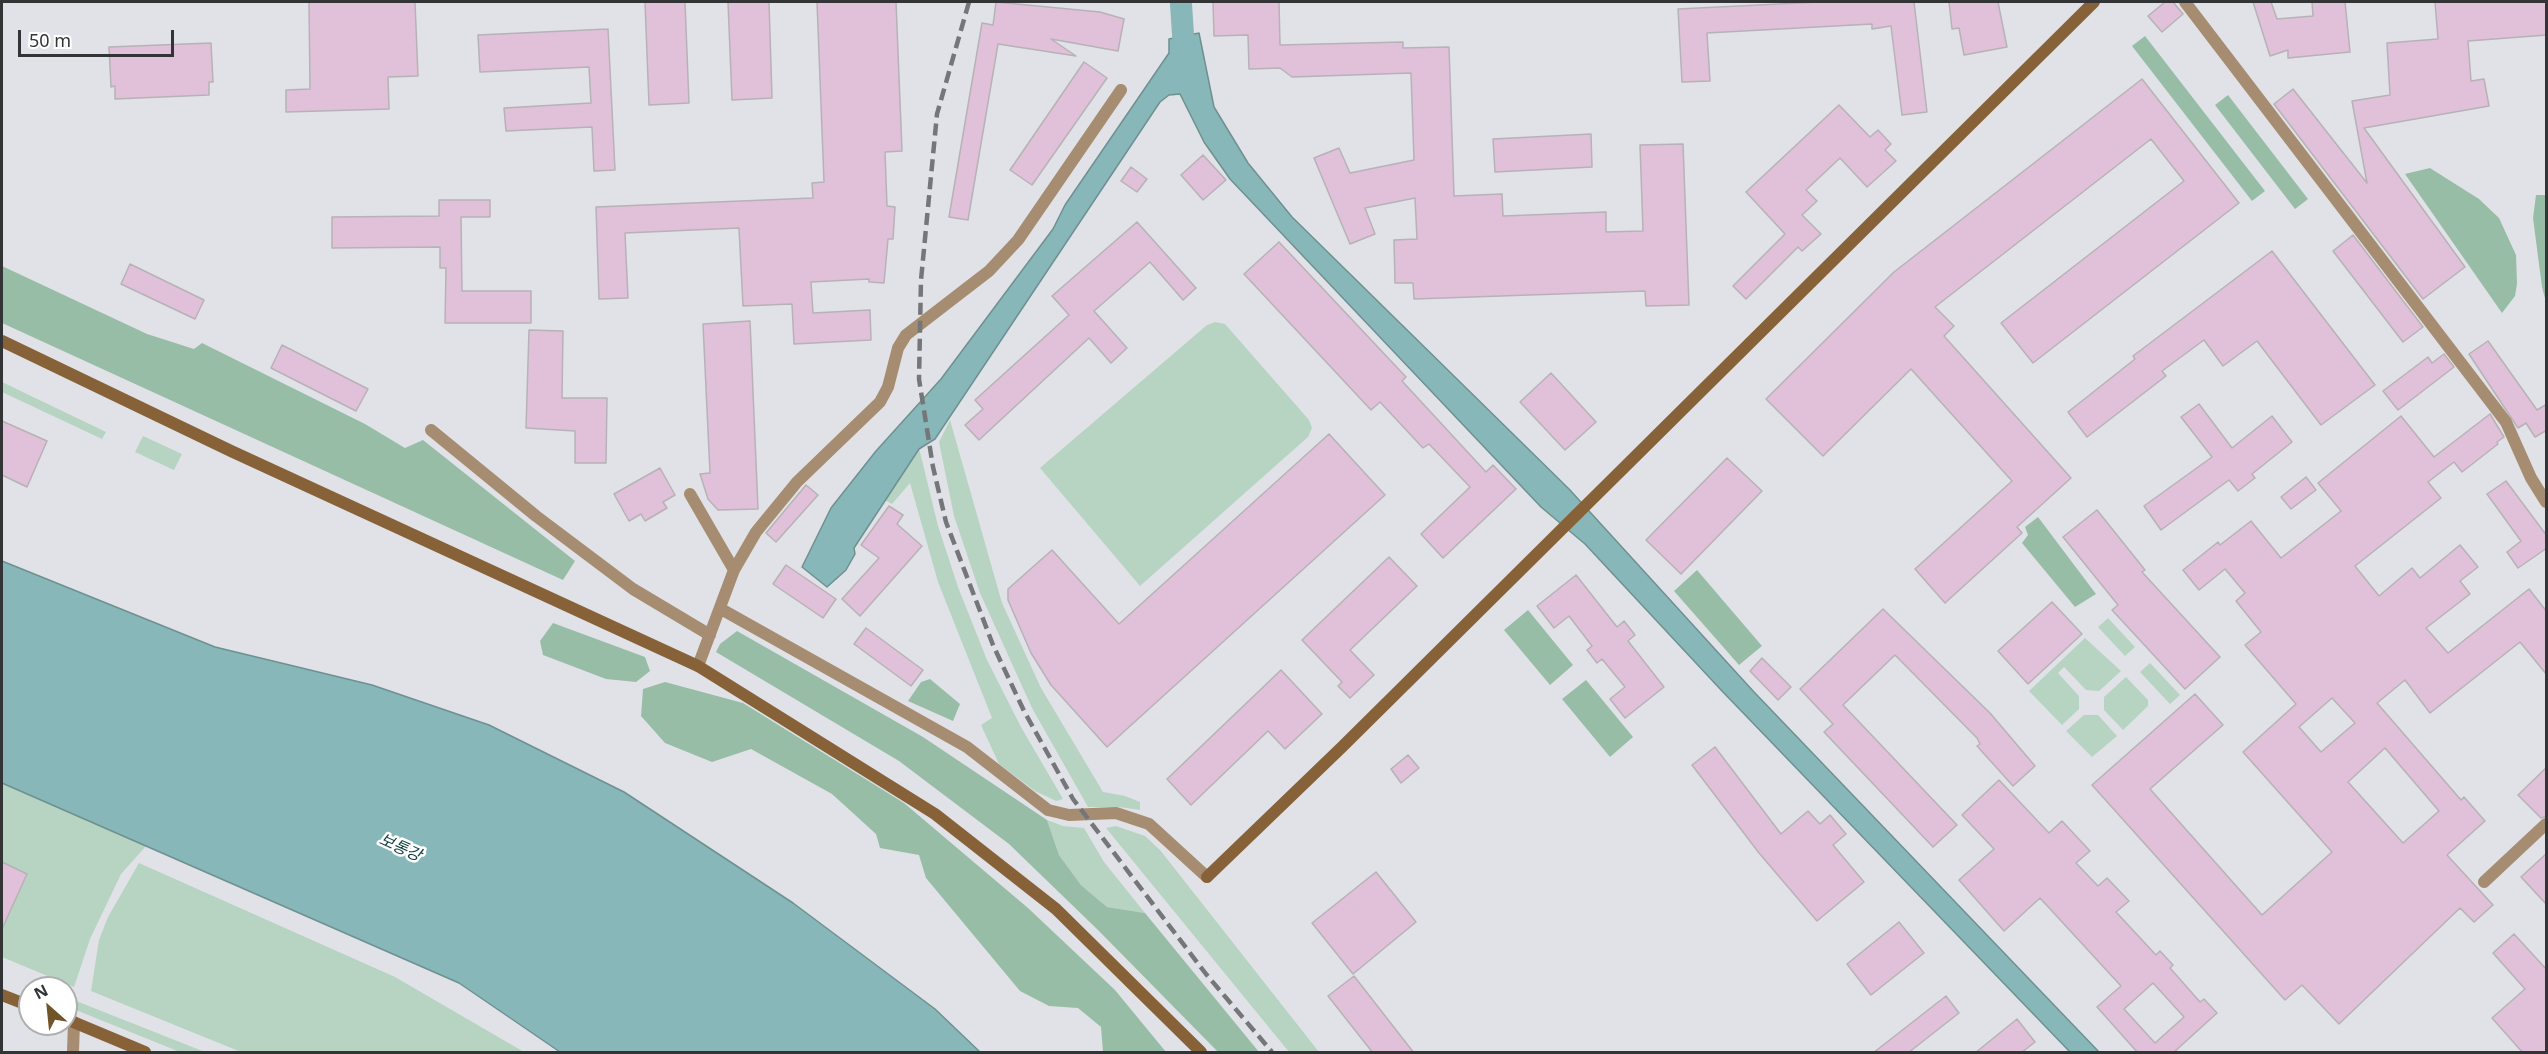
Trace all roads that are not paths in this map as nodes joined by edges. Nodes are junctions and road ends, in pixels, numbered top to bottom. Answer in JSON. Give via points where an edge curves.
{"nodes":[{"id":1,"x":2094,"y":2,"type":"edge"},
{"id":2,"x":2185,"y":2,"type":"edge"},
{"id":3,"x":1121,"y":90,"type":"dead end"},
{"id":4,"x":2,"y":341,"type":"edge"},
{"id":5,"x":431,"y":430,"type":"dead end"},
{"id":6,"x":690,"y":494,"type":"dead end"},
{"id":7,"x":2547,"y":502,"type":"edge"},
{"id":8,"x":734,"y":570,"type":"junction"},
{"id":9,"x":721,"y":609,"type":"junction"},
{"id":10,"x":710,"y":635,"type":"junction"},
{"id":11,"x":698,"y":666,"type":"junction"},
{"id":12,"x":2547,"y":824,"type":"edge"},
{"id":13,"x":1207,"y":877,"type":"joint"},
{"id":14,"x":2484,"y":882,"type":"dead end"},
{"id":15,"x":2,"y":995,"type":"edge"},
{"id":16,"x":18,"y":1001,"type":"edge"},
{"id":17,"x":78,"y":1024,"type":"edge"},
{"id":18,"x":71,"y":1036,"type":"edge"},
{"id":19,"x":73,"y":1053,"type":"edge"},
{"id":20,"x":146,"y":1053,"type":"edge"},
{"id":21,"x":1201,"y":1053,"type":"edge"}],
"edges":[{"from":1,"to":13,"type":"main road"},
{"from":2,"to":7,"type":"street","via":[[2506,422],[2531,478]]},
{"from":3,"to":8,"type":"street","via":[[1018,240],[989,271],[906,335],[880,402],[797,482],[756,532]]},
{"from":4,"to":11,"type":"main road"},
{"from":5,"to":10,"type":"street","via":[[633,589]]},
{"from":6,"to":8,"type":"street"},
{"from":8,"to":9,"type":"street"},
{"from":9,"to":10,"type":"street"},
{"from":9,"to":13,"type":"street","via":[[967,747],[1048,810],[1069,815],[1116,813],[1149,824]]},
{"from":10,"to":11,"type":"street"},
{"from":11,"to":21,"type":"main road","via":[[935,814],[1056,909]]},
{"from":12,"to":14,"type":"street"},
{"from":15,"to":16,"type":"main road"},
{"from":17,"to":20,"type":"main road"},
{"from":18,"to":19,"type":"street"}]}
